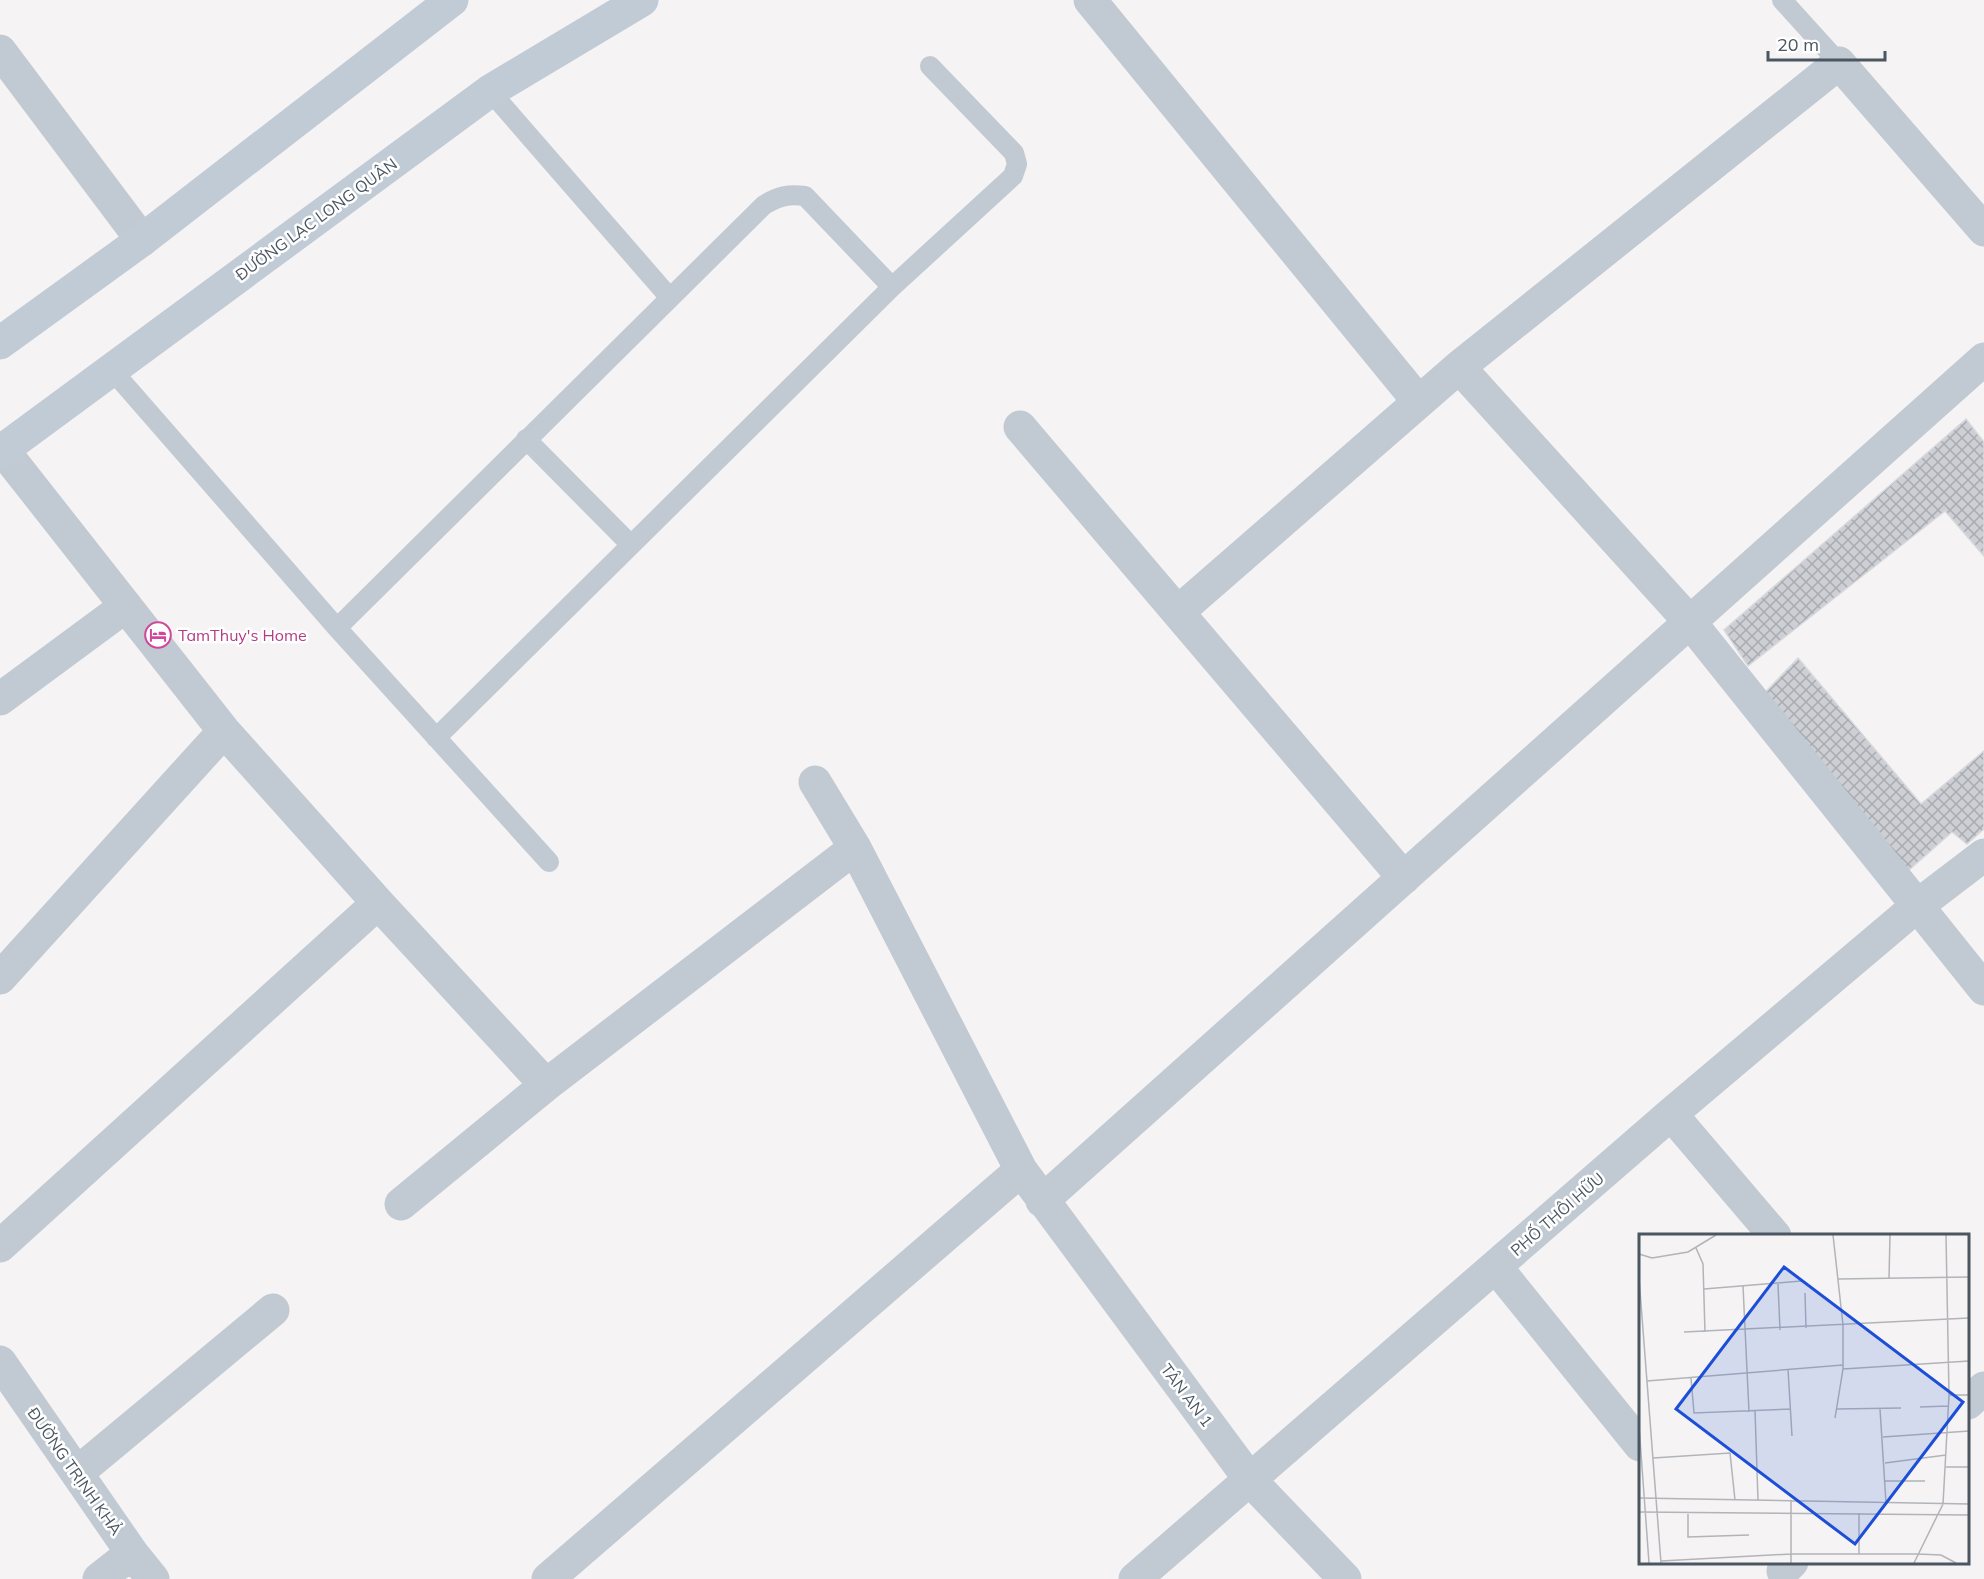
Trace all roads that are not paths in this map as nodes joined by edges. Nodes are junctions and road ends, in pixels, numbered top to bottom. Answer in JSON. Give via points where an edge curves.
{"nodes":[{"id":1,"x":452,"y":0,"type":"edge"},
{"id":2,"x":642,"y":0,"type":"edge"},
{"id":3,"x":1090,"y":0,"type":"edge"},
{"id":4,"x":1782,"y":0,"type":"edge"},
{"id":5,"x":0,"y":51,"type":"edge"},
{"id":6,"x":1839,"y":63,"type":"junction"},
{"id":7,"x":930,"y":66,"type":"dead end"},
{"id":8,"x":490,"y":91,"type":"junction"},
{"id":9,"x":1984,"y":230,"type":"edge"},
{"id":10,"x":142,"y":240,"type":"junction"},
{"id":11,"x":892,"y":287,"type":"junction"},
{"id":12,"x":670,"y":298,"type":"junction"},
{"id":13,"x":0,"y":343,"type":"edge"},
{"id":14,"x":1984,"y":359,"type":"edge"},
{"id":15,"x":1459,"y":367,"type":"junction"},
{"id":16,"x":111,"y":369,"type":"junction"},
{"id":17,"x":1419,"y":402,"type":"junction"},
{"id":18,"x":1020,"y":427,"type":"dead end"},
{"id":19,"x":526,"y":439,"type":"junction"},
{"id":20,"x":2,"y":451,"type":"edge"},
{"id":21,"x":631,"y":545,"type":"junction"},
{"id":22,"x":126,"y":606,"type":"junction"},
{"id":23,"x":1178,"y":612,"type":"junction"},
{"id":24,"x":1690,"y":622,"type":"junction"},
{"id":25,"x":337,"y":628,"type":"junction"},
{"id":26,"x":0,"y":699,"type":"edge"},
{"id":27,"x":224,"y":731,"type":"junction"},
{"id":28,"x":436,"y":738,"type":"junction"},
{"id":29,"x":816,"y":782,"type":"dead end"},
{"id":30,"x":855,"y":848,"type":"junction"},
{"id":31,"x":1984,"y":855,"type":"edge"},
{"id":32,"x":549,"y":861,"type":"dead end"},
{"id":33,"x":1404,"y":878,"type":"junction"},
{"id":34,"x":378,"y":903,"type":"junction"},
{"id":35,"x":1917,"y":906,"type":"junction"},
{"id":36,"x":0,"y":978,"type":"edge"},
{"id":37,"x":1984,"y":988,"type":"edge"},
{"id":38,"x":546,"y":1085,"type":"junction"},
{"id":39,"x":1671,"y":1114,"type":"junction"},
{"id":40,"x":1021,"y":1170,"type":"junction"},
{"id":41,"x":1042,"y":1201,"type":"junction"},
{"id":42,"x":401,"y":1204,"type":"dead end"},
{"id":43,"x":1773,"y":1234,"type":"edge"},
{"id":44,"x":0,"y":1246,"type":"edge"},
{"id":45,"x":1496,"y":1267,"type":"junction"},
{"id":46,"x":273,"y":1310,"type":"dead end"},
{"id":47,"x":0,"y":1362,"type":"edge"},
{"id":48,"x":1984,"y":1388,"type":"edge"},
{"id":49,"x":1969,"y":1401,"type":"edge"},
{"id":50,"x":1639,"y":1443,"type":"edge"},
{"id":51,"x":77,"y":1473,"type":"junction"},
{"id":52,"x":1251,"y":1481,"type":"junction"},
{"id":53,"x":132,"y":1553,"type":"junction"},
{"id":54,"x":99,"y":1579,"type":"edge"},
{"id":55,"x":153,"y":1579,"type":"edge"},
{"id":56,"x":549,"y":1579,"type":"edge"},
{"id":57,"x":1135,"y":1579,"type":"edge"},
{"id":58,"x":1345,"y":1579,"type":"edge"}],
"edges":[{"from":1,"to":10,"type":"street"},
{"from":2,"to":8,"type":"street","name":"ĐƯỜNG LẠC LONG QUÂN"},
{"from":3,"to":17,"type":"street"},
{"from":4,"to":6,"type":"lane"},
{"from":5,"to":10,"type":"street"},
{"from":6,"to":9,"type":"street"},
{"from":6,"to":15,"type":"street"},
{"from":7,"to":11,"type":"lane","via":[[1014,153],[1017,164],[1013,176]]},
{"from":8,"to":12,"type":"lane"},
{"from":8,"to":16,"type":"street","name":"ĐƯỜNG LẠC LONG QUÂN"},
{"from":10,"to":13,"type":"street"},
{"from":11,"to":12,"type":"lane","via":[[805,196],[789,194],[764,205]]},
{"from":11,"to":21,"type":"lane"},
{"from":12,"to":19,"type":"lane"},
{"from":14,"to":24,"type":"street"},
{"from":15,"to":17,"type":"street"},
{"from":15,"to":24,"type":"street"},
{"from":16,"to":20,"type":"street","name":"ĐƯỜNG LẠC LONG QUÂN"},
{"from":16,"to":25,"type":"lane"},
{"from":17,"to":23,"type":"street"},
{"from":18,"to":23,"type":"street"},
{"from":19,"to":21,"type":"lane"},
{"from":19,"to":25,"type":"lane"},
{"from":20,"to":22,"type":"street"},
{"from":21,"to":28,"type":"lane"},
{"from":22,"to":26,"type":"street"},
{"from":22,"to":27,"type":"street"},
{"from":23,"to":33,"type":"street"},
{"from":24,"to":33,"type":"street"},
{"from":24,"to":35,"type":"street"},
{"from":25,"to":28,"type":"lane"},
{"from":27,"to":34,"type":"street"},
{"from":27,"to":36,"type":"street"},
{"from":28,"to":32,"type":"lane"},
{"from":29,"to":30,"type":"street","name":"TÂN AN 1"},
{"from":30,"to":38,"type":"street"},
{"from":30,"to":40,"type":"street","name":"TÂN AN 1"},
{"from":31,"to":35,"type":"street","name":"PHỐ THÔI HỮU"},
{"from":33,"to":41,"type":"street"},
{"from":34,"to":38,"type":"street"},
{"from":34,"to":44,"type":"street"},
{"from":35,"to":37,"type":"street"},
{"from":35,"to":39,"type":"street","name":"PHỐ THÔI HỮU"},
{"from":38,"to":42,"type":"street"},
{"from":39,"to":43,"type":"street"},
{"from":39,"to":45,"type":"street","name":"PHỐ THÔI HỮU"},
{"from":40,"to":41,"type":"street","name":"TÂN AN 1"},
{"from":40,"to":56,"type":"street"},
{"from":41,"to":52,"type":"street","name":"TÂN AN 1"},
{"from":45,"to":50,"type":"street"},
{"from":45,"to":52,"type":"street","name":"PHỐ THÔI HỮU"},
{"from":46,"to":51,"type":"street"},
{"from":47,"to":51,"type":"street","name":"ĐƯỜNG TRỊNH KHẢ"},
{"from":48,"to":49,"type":"street"},
{"from":51,"to":53,"type":"street","name":"ĐƯỜNG TRỊNH KHẢ"},
{"from":52,"to":57,"type":"street","name":"PHỐ THÔI HỮU"},
{"from":52,"to":58,"type":"street","name":"TÂN AN 1"},
{"from":53,"to":54,"type":"street"},
{"from":53,"to":55,"type":"street","name":"ĐƯỜNG TRỊNH KHẢ"}]}
